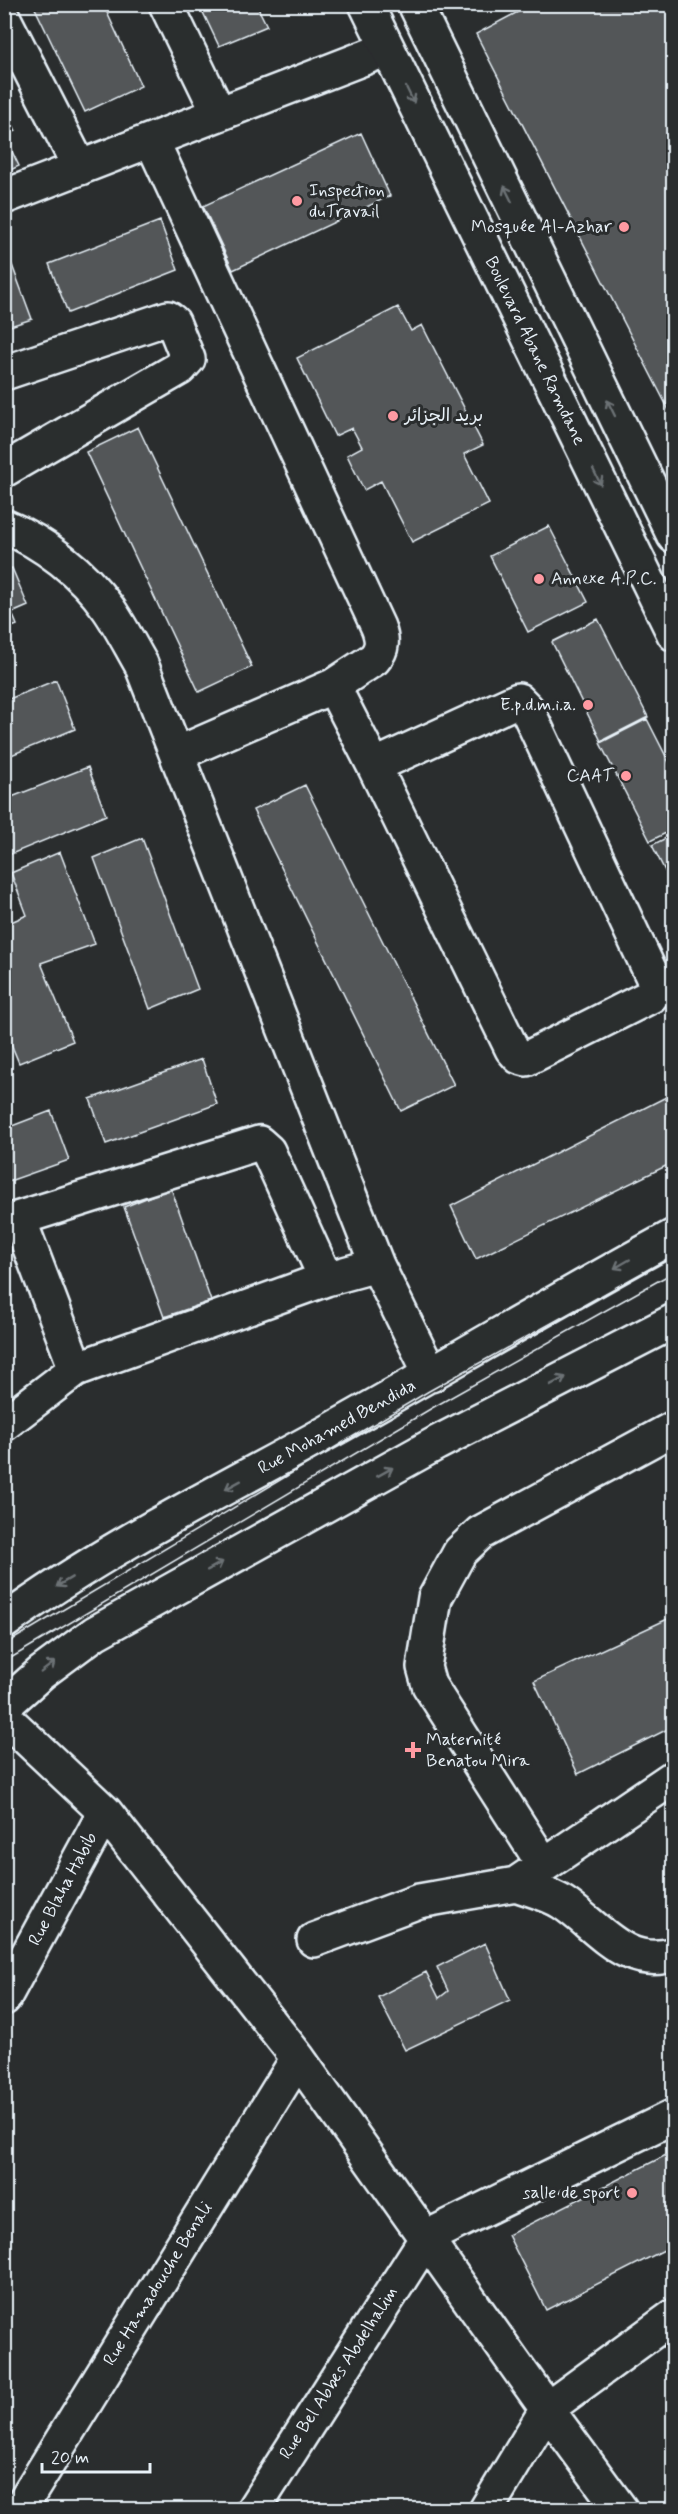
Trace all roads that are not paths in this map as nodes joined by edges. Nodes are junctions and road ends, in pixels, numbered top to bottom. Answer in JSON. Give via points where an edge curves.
{"nodes":[{"id":1,"x":166,"y":4,"type":"edge"},
{"id":2,"x":366,"y":4,"type":"edge"},
{"id":3,"x":415,"y":4,"type":"edge"},
{"id":4,"x":4,"y":20,"type":"edge"},
{"id":5,"x":387,"y":49,"type":"junction"},
{"id":6,"x":219,"y":114,"type":"junction"},
{"id":7,"x":152,"y":141,"type":"junction"},
{"id":8,"x":80,"y":168,"type":"junction"},
{"id":9,"x":4,"y":197,"type":"edge"},
{"id":10,"x":4,"y":373,"type":"edge"},
{"id":11,"x":4,"y":470,"type":"edge"},
{"id":12,"x":666,"y":502,"type":"edge"},
{"id":13,"x":4,"y":526,"type":"edge"},
{"id":14,"x":674,"y":536,"type":"edge"},
{"id":15,"x":674,"y":633,"type":"edge"},
{"id":16,"x":333,"y":686,"type":"junction"},
{"id":17,"x":177,"y":754,"type":"junction"},
{"id":18,"x":374,"y":766,"type":"junction"},
{"id":19,"x":12,"y":1221,"type":"edge"},
{"id":20,"x":674,"y":1236,"type":"edge"},
{"id":21,"x":377,"y":1265,"type":"junction"},
{"id":22,"x":326,"y":1279,"type":"junction"},
{"id":23,"x":674,"y":1321,"type":"edge"},
{"id":24,"x":76,"y":1369,"type":"junction"},
{"id":25,"x":431,"y":1375,"type":"junction"},
{"id":26,"x":4,"y":1424,"type":"edge"},
{"id":27,"x":674,"y":1428,"type":"edge"},
{"id":28,"x":4,"y":1622,"type":"edge"},
{"id":29,"x":4,"y":1706,"type":"edge"},
{"id":30,"x":4,"y":1717,"type":"edge"},
{"id":31,"x":674,"y":1777,"type":"edge"},
{"id":32,"x":105,"y":1812,"type":"junction"},
{"id":33,"x":544,"y":1865,"type":"junction"},
{"id":34,"x":516,"y":1884,"type":"junction"},
{"id":35,"x":314,"y":1940,"type":"dead end"},
{"id":36,"x":674,"y":1954,"type":"edge"},
{"id":37,"x":4,"y":1998,"type":"edge"},
{"id":38,"x":298,"y":2058,"type":"junction"},
{"id":39,"x":674,"y":2116,"type":"edge"},
{"id":40,"x":427,"y":2237,"type":"junction"},
{"id":41,"x":674,"y":2316,"type":"edge"},
{"id":42,"x":547,"y":2409,"type":"junction"},
{"id":43,"x":19,"y":2510,"type":"edge"},
{"id":44,"x":253,"y":2510,"type":"edge"},
{"id":45,"x":486,"y":2510,"type":"edge"},
{"id":46,"x":621,"y":2510,"type":"edge"}],
"edges":[{"from":1,"to":6,"type":"street"},
{"from":2,"to":5,"type":"street","name":"Boulevard Abane Ramdane"},
{"from":12,"to":3,"type":"street","one_way":true},
{"from":4,"to":8,"type":"street"},
{"from":5,"to":6,"type":"street"},
{"from":5,"to":15,"type":"street","name":"Boulevard Abane Ramdane","one_way":true},
{"from":6,"to":7,"type":"street"},
{"from":7,"to":8,"type":"street"},
{"from":7,"to":16,"type":"street","via":[[378,627],[382,643],[378,654]]},
{"from":8,"to":9,"type":"street"},
{"from":10,"to":11,"type":"street","via":[[168,318],[188,359],[180,368]]},
{"from":12,"to":14,"type":"street"},
{"from":13,"to":17,"type":"street","via":[[70,564],[108,608],[141,664]]},
{"from":16,"to":17,"type":"street"},
{"from":16,"to":18,"type":"street"},
{"from":17,"to":21,"type":"street"},
{"from":18,"to":18,"type":"street","via":[[519,1057],[531,1058],[654,993],[654,982],[520,701],[512,701]]},
{"from":19,"to":22,"type":"street","via":[[259,1143],[268,1151]]},
{"from":19,"to":24,"type":"street"},
{"from":20,"to":25,"type":"street","name":"Rue Mohamed Bendida","one_way":true},
{"from":21,"to":22,"type":"street"},
{"from":21,"to":25,"type":"street"},
{"from":22,"to":24,"type":"street"},
{"from":29,"to":23,"type":"street","one_way":true,"via":[[95,1633],[437,1443]]},
{"from":24,"to":26,"type":"street"},
{"from":25,"to":28,"type":"street","name":"Rue Mohamed Bendida","one_way":true,"via":[[126,1544]]},
{"from":27,"to":33,"type":"street","via":[[480,1533],[460,1552],[435,1598],[424,1667],[429,1685]]},
{"from":30,"to":32,"type":"street"},
{"from":31,"to":33,"type":"street"},
{"from":32,"to":37,"type":"street","name":"Rue Blaha Habib"},
{"from":32,"to":38,"type":"street"},
{"from":33,"to":34,"type":"street"},
{"from":34,"to":35,"type":"street","via":[[419,1901]]},
{"from":34,"to":36,"type":"street","via":[[561,1901],[626,1953],[646,1959]]},
{"from":38,"to":40,"type":"street"},
{"from":38,"to":43,"type":"street","name":"Rue Hamadouche Benali"},
{"from":39,"to":40,"type":"street"},
{"from":40,"to":42,"type":"street"},
{"from":40,"to":44,"type":"street","name":"Rue Bel Abbes Abdelhalim"},
{"from":41,"to":42,"type":"street"},
{"from":42,"to":45,"type":"street"},
{"from":42,"to":46,"type":"street"}]}
